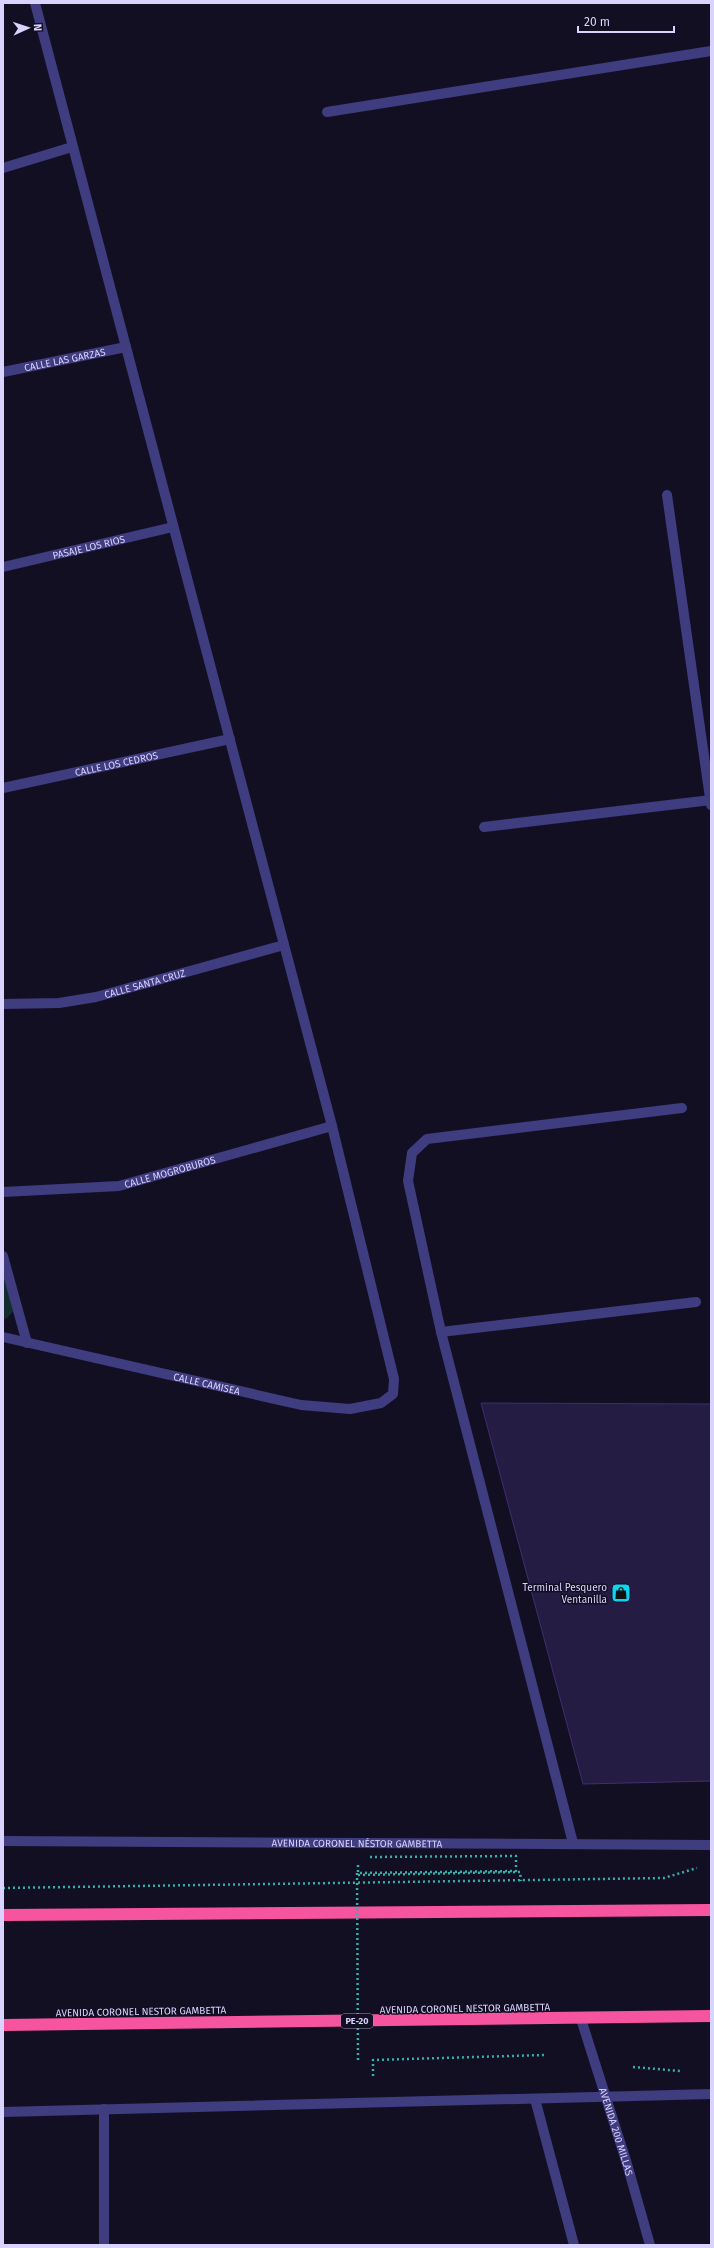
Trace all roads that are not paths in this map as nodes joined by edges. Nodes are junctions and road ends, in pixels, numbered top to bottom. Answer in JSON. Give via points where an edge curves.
{"nodes":[{"id":1,"x":35,"y":3,"type":"edge"},
{"id":2,"x":711,"y":51,"type":"edge"},
{"id":3,"x":327,"y":112,"type":"dead end"},
{"id":4,"x":72,"y":146,"type":"junction"},
{"id":5,"x":3,"y":168,"type":"edge"},
{"id":6,"x":126,"y":347,"type":"junction"},
{"id":7,"x":3,"y":372,"type":"edge"},
{"id":8,"x":667,"y":495,"type":"dead end"},
{"id":9,"x":173,"y":526,"type":"junction"},
{"id":10,"x":3,"y":567,"type":"edge"},
{"id":11,"x":230,"y":739,"type":"junction"},
{"id":12,"x":3,"y":788,"type":"edge"},
{"id":13,"x":711,"y":802,"type":"edge"},
{"id":14,"x":484,"y":827,"type":"dead end"},
{"id":15,"x":284,"y":945,"type":"junction"},
{"id":16,"x":3,"y":1004,"type":"edge"},
{"id":17,"x":682,"y":1108,"type":"dead end"},
{"id":18,"x":332,"y":1126,"type":"junction"},
{"id":19,"x":3,"y":1192,"type":"edge"},
{"id":20,"x":3,"y":1256,"type":"edge"},
{"id":21,"x":696,"y":1302,"type":"dead end"},
{"id":22,"x":441,"y":1332,"type":"junction"},
{"id":23,"x":3,"y":1337,"type":"edge"},
{"id":24,"x":27,"y":1343,"type":"junction"},
{"id":25,"x":3,"y":1841,"type":"edge"},
{"id":26,"x":573,"y":1843,"type":"junction"},
{"id":27,"x":711,"y":1845,"type":"edge"},
{"id":28,"x":711,"y":1910,"type":"edge"},
{"id":29,"x":3,"y":1915,"type":"edge"},
{"id":30,"x":711,"y":2016,"type":"edge"},
{"id":31,"x":581,"y":2019,"type":"junction"},
{"id":32,"x":3,"y":2025,"type":"edge"},
{"id":33,"x":711,"y":2094,"type":"edge"},
{"id":34,"x":606,"y":2098,"type":"junction"},
{"id":35,"x":535,"y":2099,"type":"junction"},
{"id":36,"x":104,"y":2109,"type":"junction"},
{"id":37,"x":3,"y":2112,"type":"edge"},
{"id":38,"x":104,"y":2245,"type":"edge"},
{"id":39,"x":574,"y":2245,"type":"edge"},
{"id":40,"x":650,"y":2245,"type":"edge"}],
"edges":[{"from":1,"to":4,"type":"street"},
{"from":2,"to":3,"type":"street"},
{"from":4,"to":5,"type":"street"},
{"from":4,"to":6,"type":"street"},
{"from":6,"to":7,"type":"street","name":"CALLE LAS GARZAS"},
{"from":6,"to":9,"type":"street"},
{"from":8,"to":13,"type":"street"},
{"from":9,"to":10,"type":"street","name":"PASAJE LOS RIOS"},
{"from":9,"to":11,"type":"street"},
{"from":11,"to":12,"type":"street","name":"CALLE LOS CEDROS"},
{"from":11,"to":15,"type":"street"},
{"from":13,"to":14,"type":"street"},
{"from":15,"to":16,"type":"street","name":"CALLE SANTA CRUZ","via":[[96,997],[59,1003]]},
{"from":15,"to":18,"type":"street"},
{"from":17,"to":22,"type":"street","via":[[427,1139],[412,1153],[408,1181]]},
{"from":18,"to":19,"type":"street","name":"CALLE MOGROBUROS","via":[[119,1186]]},
{"from":18,"to":24,"type":"street","name":"CALLE CAMISEA","via":[[394,1378],[393,1394],[381,1403],[350,1409],[301,1405]]},
{"from":20,"to":24,"type":"street"},
{"from":21,"to":22,"type":"street"},
{"from":22,"to":26,"type":"street"},
{"from":23,"to":24,"type":"street","name":"CALLE CAMISEA"},
{"from":25,"to":26,"type":"street","name":"AVENIDA CORONEL NÉSTOR GAMBETTA"},
{"from":26,"to":27,"type":"street","name":"AVENIDA CORONEL NÉSTOR GAMBETTA"},
{"from":28,"to":29,"type":"highway"},
{"from":30,"to":31,"type":"highway","name":"AVENIDA CORONEL NESTOR GAMBETTA","number":"PE-20"},
{"from":31,"to":32,"type":"highway","name":"AVENIDA CORONEL NESTOR GAMBETTA","number":"PE-20"},
{"from":31,"to":34,"type":"street","name":"AVENIDA 200 MILLAS"},
{"from":33,"to":34,"type":"street"},
{"from":34,"to":35,"type":"street"},
{"from":34,"to":40,"type":"street","name":"AVENIDA 200 MILLAS"},
{"from":35,"to":36,"type":"street"},
{"from":35,"to":39,"type":"street"},
{"from":36,"to":37,"type":"street"},
{"from":36,"to":38,"type":"street"}]}
